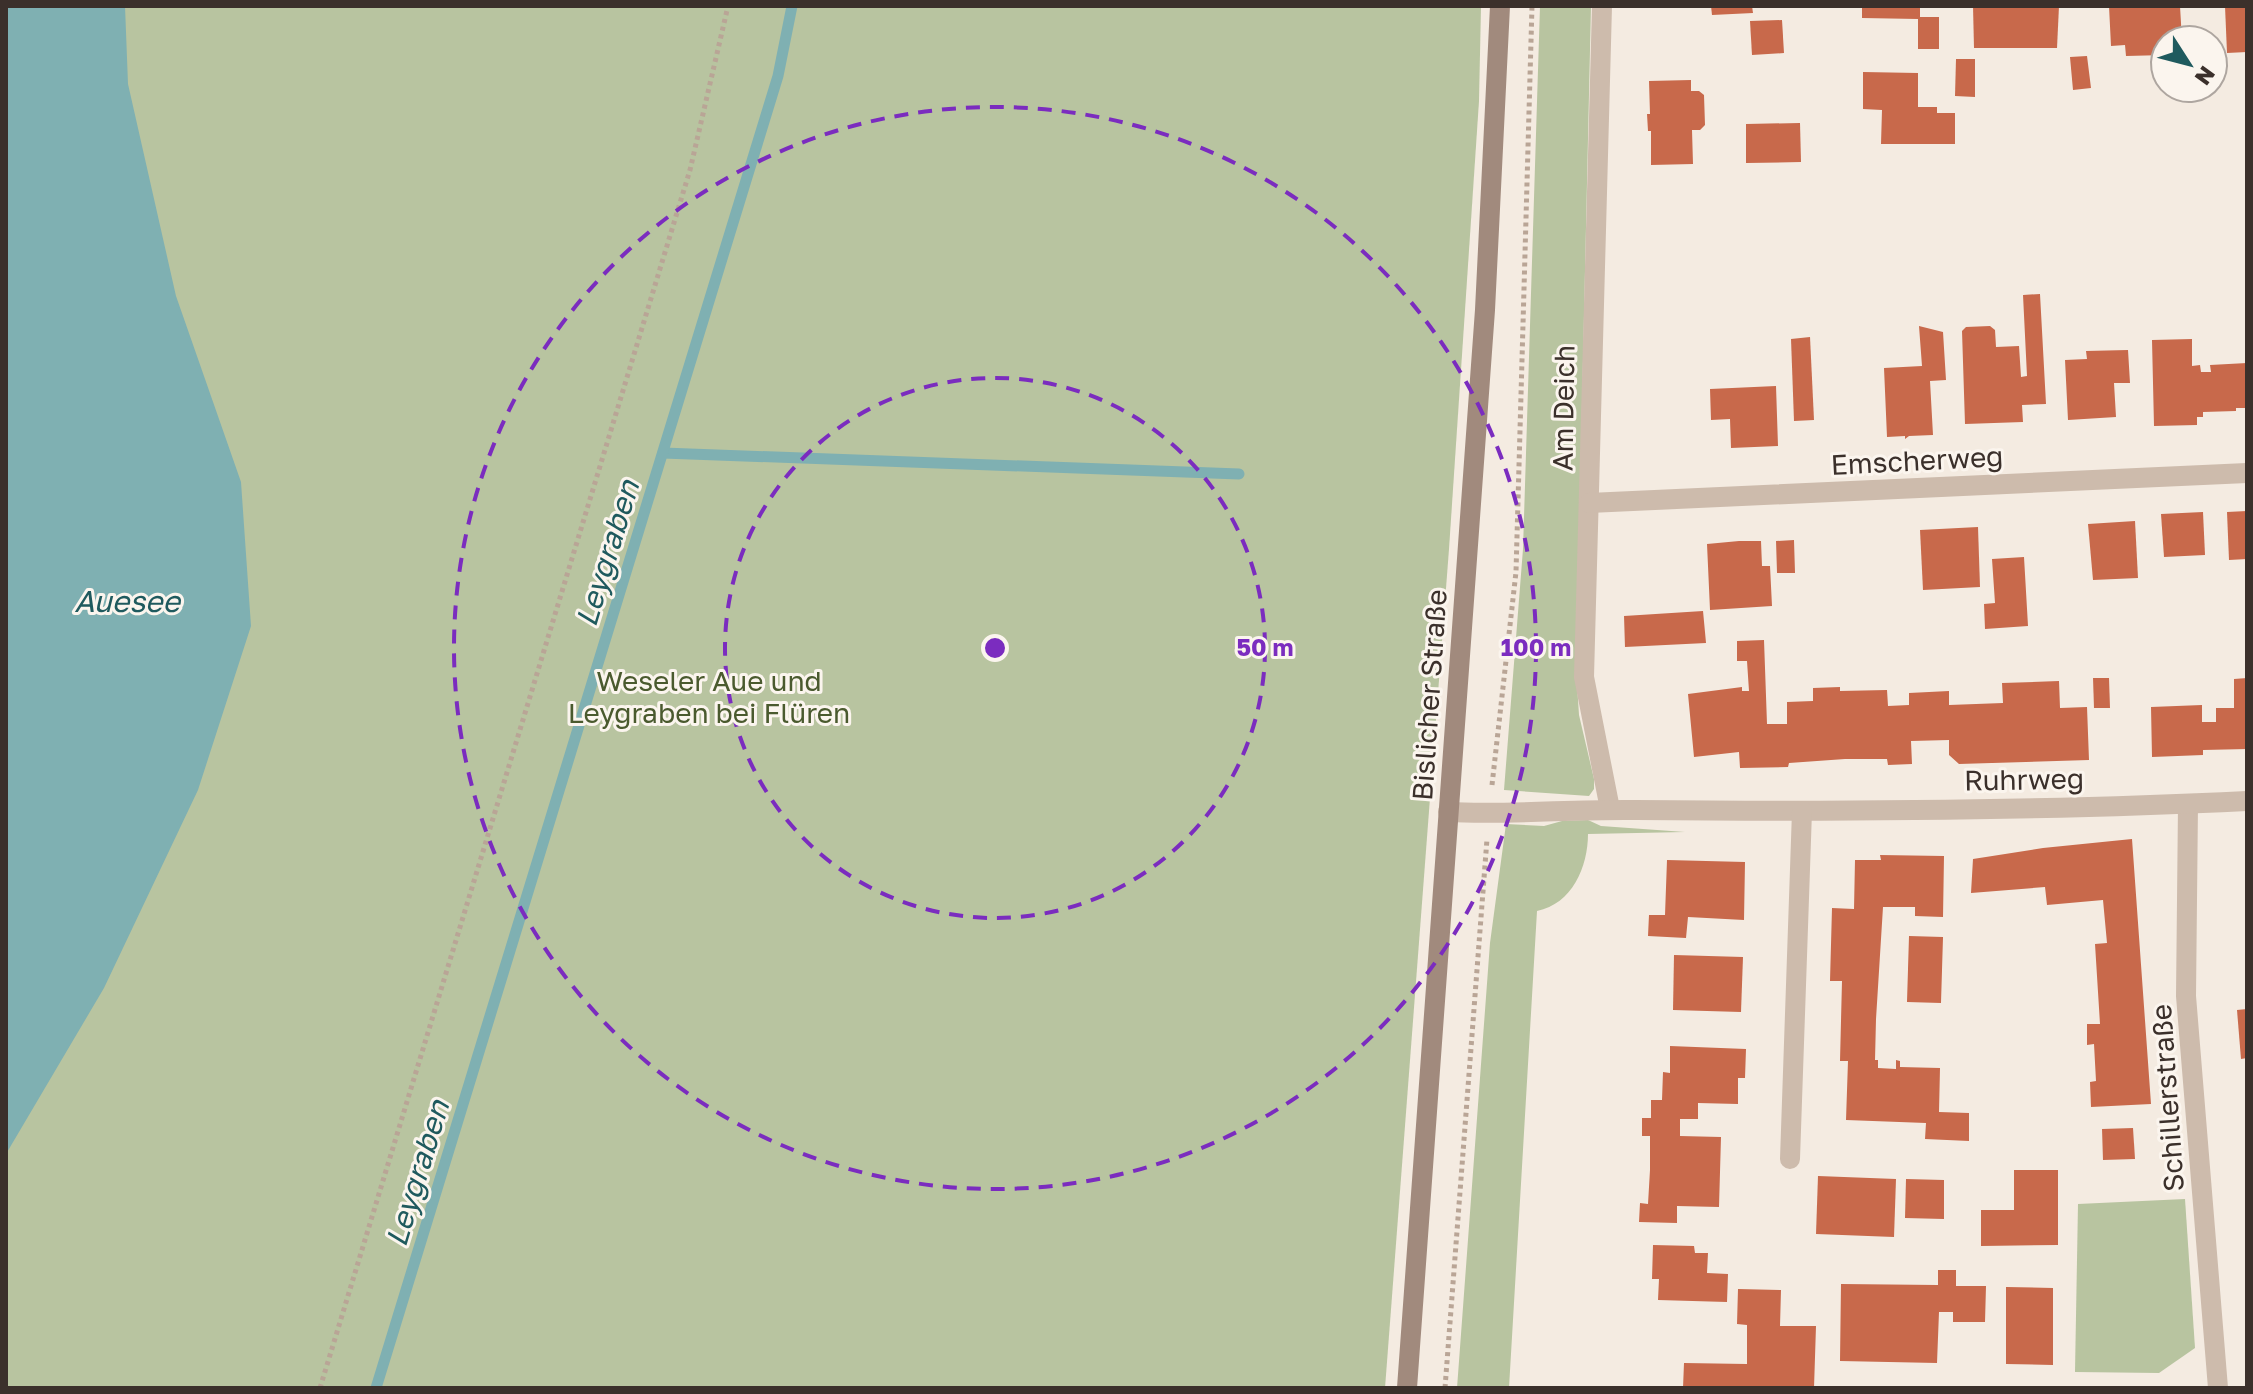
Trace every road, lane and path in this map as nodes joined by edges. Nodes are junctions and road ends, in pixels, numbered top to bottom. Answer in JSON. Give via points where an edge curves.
{"nodes":[{"id":1,"x":728,"y":6,"type":"edge"},
{"id":2,"x":1500,"y":6,"type":"edge"},
{"id":3,"x":1532,"y":6,"type":"edge"},
{"id":4,"x":1602,"y":6,"type":"edge"},
{"id":5,"x":2247,"y":473,"type":"edge"},
{"id":6,"x":1589,"y":503,"type":"junction"},
{"id":7,"x":2247,"y":801,"type":"edge"},
{"id":8,"x":2188,"y":804,"type":"junction"},
{"id":9,"x":1610,"y":809,"type":"junction"},
{"id":10,"x":1802,"y":811,"type":"junction"},
{"id":11,"x":1448,"y":812,"type":"junction"},
{"id":12,"x":1489,"y":814,"type":"junction"},
{"id":13,"x":1790,"y":1159,"type":"dead end"},
{"id":14,"x":320,"y":1388,"type":"edge"},
{"id":15,"x":1407,"y":1388,"type":"edge"},
{"id":16,"x":1445,"y":1388,"type":"edge"},
{"id":17,"x":2218,"y":1388,"type":"edge"}],
"edges":[{"from":1,"to":14,"type":"path","via":[[690,170]]},
{"from":2,"to":11,"type":"street","name":"Bislicher Straße","via":[[1485,310]]},
{"from":3,"to":12,"type":"path","via":[[1516,572]]},
{"from":4,"to":6,"type":"street","name":"Am Deich"},
{"from":5,"to":6,"type":"street","name":"Emscherweg"},
{"from":6,"to":9,"type":"street","name":"Am Deich","via":[[1584,677]]},
{"from":7,"to":8,"type":"street","name":"Ruhrweg"},
{"from":8,"to":10,"type":"street","name":"Ruhrweg"},
{"from":8,"to":17,"type":"street","name":"Schillerstraße","via":[[2186,996]]},
{"from":9,"to":10,"type":"street","name":"Ruhrweg"},
{"from":9,"to":12,"type":"street","name":"Ruhrweg"},
{"from":10,"to":13,"type":"street"},
{"from":11,"to":12,"type":"street","name":"Ruhrweg"},
{"from":11,"to":15,"type":"street","name":"Bislicher Straße"},
{"from":12,"to":16,"type":"path"}]}
